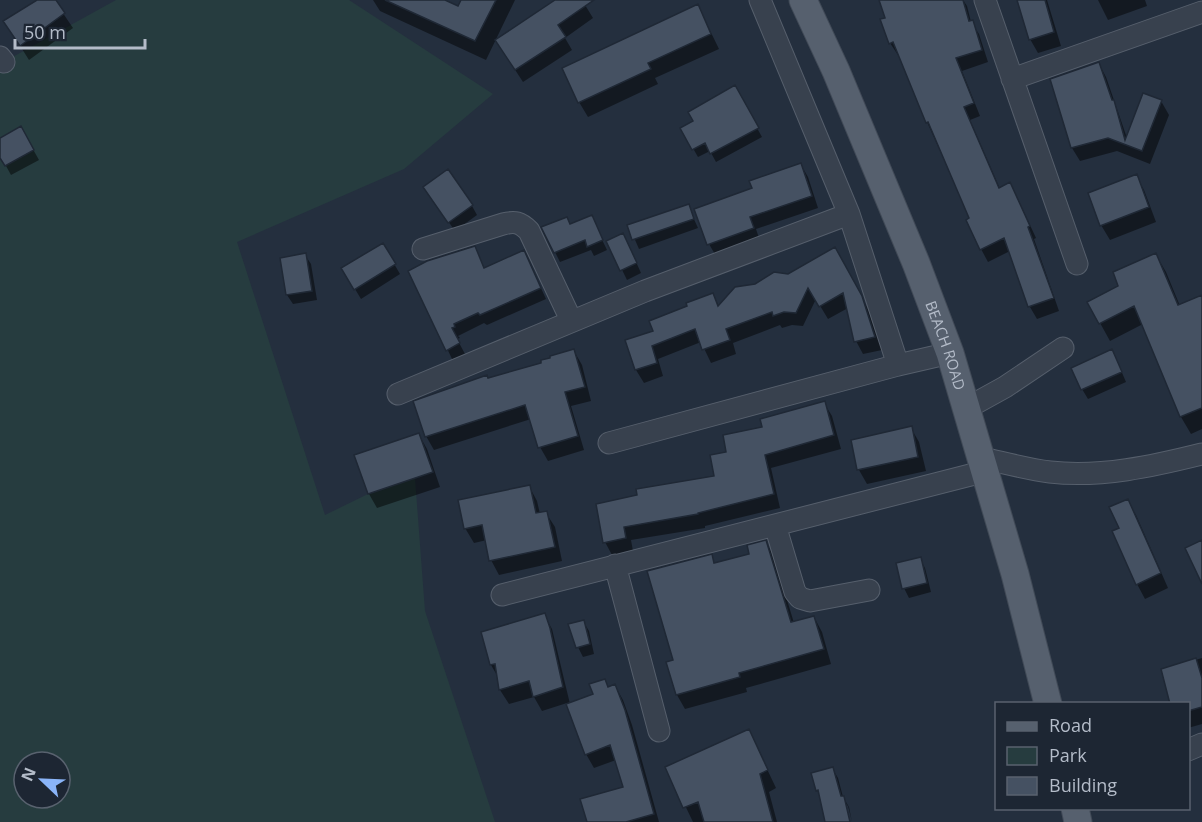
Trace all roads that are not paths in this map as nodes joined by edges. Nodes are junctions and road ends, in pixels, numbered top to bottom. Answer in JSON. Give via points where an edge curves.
{"nodes":[{"id":1,"x":760,"y":0,"type":"edge"},
{"id":2,"x":803,"y":0,"type":"edge"},
{"id":3,"x":985,"y":0,"type":"edge"},
{"id":4,"x":1202,"y":12,"type":"edge"},
{"id":5,"x":1012,"y":79,"type":"junction"},
{"id":6,"x":849,"y":214,"type":"junction"},
{"id":7,"x":423,"y":249,"type":"dead end"},
{"id":8,"x":1077,"y":264,"type":"dead end"},
{"id":9,"x":571,"y":320,"type":"junction"},
{"id":10,"x":1063,"y":348,"type":"dead end"},
{"id":11,"x":950,"y":353,"type":"junction"},
{"id":12,"x":898,"y":365,"type":"junction"},
{"id":13,"x":398,"y":394,"type":"dead end"},
{"id":14,"x":967,"y":408,"type":"junction"},
{"id":15,"x":609,"y":443,"type":"dead end"},
{"id":16,"x":1202,"y":454,"type":"edge"},
{"id":17,"x":984,"y":465,"type":"junction"},
{"id":18,"x":775,"y":525,"type":"junction"},
{"id":19,"x":615,"y":565,"type":"junction"},
{"id":20,"x":869,"y":590,"type":"dead end"},
{"id":21,"x":502,"y":594,"type":"dead end"},
{"id":22,"x":1047,"y":702,"type":"edge"},
{"id":23,"x":659,"y":731,"type":"dead end"}],
"edges":[{"from":1,"to":6,"type":"street"},
{"from":2,"to":11,"type":"main road","name":"BEACH ROAD","via":[[916,263]]},
{"from":3,"to":5,"type":"street"},
{"from":4,"to":5,"type":"street"},
{"from":5,"to":8,"type":"street"},
{"from":6,"to":9,"type":"street"},
{"from":6,"to":12,"type":"street"},
{"from":7,"to":9,"type":"street","via":[[514,221],[523,225]]},
{"from":9,"to":13,"type":"street"},
{"from":10,"to":14,"type":"street"},
{"from":11,"to":12,"type":"street"},
{"from":11,"to":14,"type":"main road","name":"BEACH ROAD"},
{"from":12,"to":15,"type":"street"},
{"from":14,"to":17,"type":"main road","name":"BEACH ROAD"},
{"from":16,"to":17,"type":"street","via":[[1164,464],[1088,472]]},
{"from":17,"to":18,"type":"street"},
{"from":17,"to":22,"type":"main road","name":"BEACH ROAD"},
{"from":18,"to":19,"type":"street"},
{"from":18,"to":20,"type":"street","via":[[800,598],[810,601]]},
{"from":19,"to":21,"type":"street"},
{"from":19,"to":23,"type":"street"}]}
